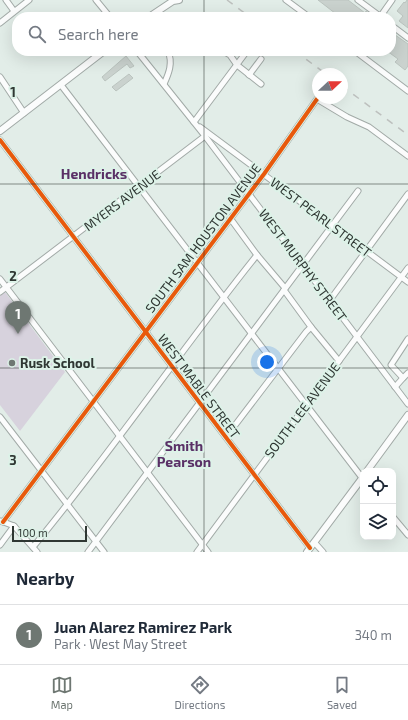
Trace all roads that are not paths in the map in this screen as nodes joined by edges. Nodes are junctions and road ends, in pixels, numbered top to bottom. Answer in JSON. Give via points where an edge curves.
{"nodes":[{"id":1,"x":6,"y":0,"type":"edge"},
{"id":2,"x":29,"y":0,"type":"edge"},
{"id":3,"x":96,"y":0,"type":"edge"},
{"id":4,"x":175,"y":0,"type":"edge"},
{"id":5,"x":286,"y":0,"type":"edge"},
{"id":6,"x":358,"y":0,"type":"edge"},
{"id":7,"x":392,"y":0,"type":"edge"},
{"id":8,"x":14,"y":11,"type":"joint"},
{"id":9,"x":106,"y":12,"type":"edge"},
{"id":10,"x":157,"y":12,"type":"edge"},
{"id":11,"x":302,"y":12,"type":"edge"},
{"id":12,"x":374,"y":12,"type":"edge"},
{"id":13,"x":384,"y":12,"type":"edge"},
{"id":14,"x":12,"y":13,"type":"edge"},
{"id":15,"x":0,"y":23,"type":"edge"},
{"id":16,"x":396,"y":29,"type":"edge"},
{"id":17,"x":408,"y":38,"type":"edge"},
{"id":18,"x":98,"y":56,"type":"edge"},
{"id":19,"x":141,"y":56,"type":"edge"},
{"id":20,"x":170,"y":56,"type":"edge"},
{"id":21,"x":231,"y":56,"type":"edge"},
{"id":22,"x":243,"y":56,"type":"edge"},
{"id":23,"x":362,"y":56,"type":"edge"},
{"id":24,"x":261,"y":59,"type":"dead end"},
{"id":25,"x":237,"y":65,"type":"junction"},
{"id":26,"x":249,"y":75,"type":"junction"},
{"id":27,"x":0,"y":77,"type":"edge"},
{"id":28,"x":164,"y":84,"type":"junction"},
{"id":29,"x":261,"y":84,"type":"dead end"},
{"id":30,"x":61,"y":85,"type":"junction"},
{"id":31,"x":408,"y":90,"type":"edge"},
{"id":32,"x":24,"y":113,"type":"junction"},
{"id":33,"x":194,"y":123,"type":"junction"},
{"id":34,"x":0,"y":131,"type":"edge"},
{"id":35,"x":205,"y":136,"type":"junction"},
{"id":36,"x":0,"y":140,"type":"edge"},
{"id":37,"x":408,"y":156,"type":"edge"},
{"id":38,"x":264,"y":174,"type":"junction"},
{"id":39,"x":138,"y":187,"type":"junction"},
{"id":40,"x":358,"y":191,"type":"dead end"},
{"id":41,"x":249,"y":194,"type":"junction"},
{"id":42,"x":408,"y":194,"type":"edge"},
{"id":43,"x":230,"y":218,"type":"junction"},
{"id":44,"x":332,"y":225,"type":"junction"},
{"id":45,"x":73,"y":236,"type":"junction"},
{"id":46,"x":366,"y":250,"type":"junction"},
{"id":47,"x":257,"y":255,"type":"junction"},
{"id":48,"x":197,"y":264,"type":"junction"},
{"id":49,"x":303,"y":265,"type":"junction"},
{"id":50,"x":408,"y":268,"type":"edge"},
{"id":51,"x":402,"y":277,"type":"junction"},
{"id":52,"x":0,"y":279,"type":"edge"},
{"id":53,"x":408,"y":282,"type":"edge"},
{"id":54,"x":6,"y":287,"type":"junction"},
{"id":55,"x":285,"y":289,"type":"junction"},
{"id":56,"x":0,"y":292,"type":"edge"},
{"id":57,"x":223,"y":298,"type":"junction"},
{"id":58,"x":330,"y":300,"type":"junction"},
{"id":59,"x":311,"y":326,"type":"junction"},
{"id":60,"x":146,"y":332,"type":"junction"},
{"id":61,"x":251,"y":334,"type":"junction"},
{"id":62,"x":357,"y":337,"type":"junction"},
{"id":63,"x":408,"y":339,"type":"edge"},
{"id":64,"x":339,"y":361,"type":"junction"},
{"id":65,"x":172,"y":366,"type":"junction"},
{"id":66,"x":277,"y":369,"type":"junction"},
{"id":67,"x":395,"y":369,"type":"junction"},
{"id":68,"x":408,"y":373,"type":"edge"},
{"id":69,"x":388,"y":377,"type":"junction"},
{"id":70,"x":403,"y":378,"type":"junction"},
{"id":71,"x":395,"y":387,"type":"junction"},
{"id":72,"x":93,"y":402,"type":"junction"},
{"id":73,"x":200,"y":403,"type":"junction"},
{"id":74,"x":408,"y":404,"type":"edge"},
{"id":75,"x":306,"y":406,"type":"junction"},
{"id":76,"x":408,"y":415,"type":"edge"},
{"id":77,"x":0,"y":417,"type":"edge"},
{"id":78,"x":120,"y":436,"type":"junction"},
{"id":79,"x":226,"y":437,"type":"junction"},
{"id":80,"x":370,"y":468,"type":"edge"},
{"id":81,"x":41,"y":471,"type":"junction"},
{"id":82,"x":148,"y":473,"type":"junction"},
{"id":83,"x":360,"y":474,"type":"edge"},
{"id":84,"x":254,"y":475,"type":"junction"},
{"id":85,"x":360,"y":482,"type":"edge"},
{"id":86,"x":68,"y":505,"type":"junction"},
{"id":87,"x":2,"y":521,"type":"edge"},
{"id":88,"x":396,"y":521,"type":"edge"},
{"id":89,"x":14,"y":526,"type":"junction"},
{"id":90,"x":408,"y":535,"type":"edge"},
{"id":91,"x":96,"y":542,"type":"junction"},
{"id":92,"x":314,"y":542,"type":"junction"},
{"id":93,"x":202,"y":544,"type":"junction"},
{"id":94,"x":0,"y":545,"type":"edge"},
{"id":95,"x":33,"y":547,"type":"junction"},
{"id":96,"x":308,"y":550,"type":"edge"},
{"id":97,"x":37,"y":552,"type":"edge"},
{"id":98,"x":88,"y":552,"type":"edge"},
{"id":99,"x":104,"y":552,"type":"edge"},
{"id":100,"x":197,"y":552,"type":"edge"},
{"id":101,"x":208,"y":552,"type":"edge"},
{"id":102,"x":323,"y":552,"type":"edge"}],
"edges":[{"from":1,"to":8,"type":"street"},
{"from":2,"to":8,"type":"street"},
{"from":3,"to":9,"type":"street"},
{"from":4,"to":10,"type":"main road"},
{"from":5,"to":11,"type":"street"},
{"from":6,"to":12,"type":"street"},
{"from":7,"to":13,"type":"street"},
{"from":14,"to":15,"type":"street"},
{"from":16,"to":17,"type":"street"},
{"from":18,"to":30,"type":"main road"},
{"from":19,"to":28,"type":"street","name":"WEST MURPHY STREET"},
{"from":20,"to":28,"type":"street","via":[[170,72]]},
{"from":21,"to":25,"type":"street"},
{"from":22,"to":25,"type":"street"},
{"from":23,"to":31,"type":"street"},
{"from":24,"to":26,"type":"street"},
{"from":25,"to":26,"type":"street"},
{"from":25,"to":33,"type":"street"},
{"from":26,"to":29,"type":"street"},
{"from":27,"to":32,"type":"street"},
{"from":28,"to":33,"type":"street","name":"WEST MURPHY STREET"},
{"from":30,"to":32,"type":"main road"},
{"from":30,"to":39,"type":"street"},
{"from":32,"to":34,"type":"main road"},
{"from":33,"to":35,"type":"street","name":"WEST MURPHY STREET"},
{"from":33,"to":38,"type":"street","name":"WEST PEARL STREET"},
{"from":35,"to":39,"type":"street","name":"MYERS AVENUE"},
{"from":35,"to":41,"type":"street","name":"WEST MURPHY STREET"},
{"from":36,"to":45,"type":"street","name":"WEST MABLE STREET"},
{"from":37,"to":38,"type":"street","name":"SOUTH SAM HOUSTON AVENUE","via":[[369,127],[317,99]]},
{"from":38,"to":41,"type":"street","name":"SOUTH SAM HOUSTON AVENUE"},
{"from":38,"to":44,"type":"street","name":"WEST PEARL STREET"},
{"from":39,"to":45,"type":"street","name":"MYERS AVENUE"},
{"from":39,"to":48,"type":"street"},
{"from":40,"to":44,"type":"street"},
{"from":41,"to":43,"type":"street","name":"SOUTH SAM HOUSTON AVENUE"},
{"from":41,"to":49,"type":"street","name":"WEST MURPHY STREET"},
{"from":42,"to":46,"type":"street"},
{"from":43,"to":47,"type":"street"},
{"from":43,"to":48,"type":"street","name":"SOUTH SAM HOUSTON AVENUE"},
{"from":44,"to":46,"type":"street","name":"WEST PEARL STREET"},
{"from":44,"to":49,"type":"street"},
{"from":45,"to":54,"type":"street","name":"MYERS AVENUE"},
{"from":45,"to":60,"type":"street","name":"WEST MABLE STREET"},
{"from":46,"to":51,"type":"street","name":"WEST PEARL STREET"},
{"from":46,"to":58,"type":"street"},
{"from":47,"to":55,"type":"street"},
{"from":47,"to":57,"type":"street"},
{"from":48,"to":57,"type":"street"},
{"from":48,"to":60,"type":"street","name":"SOUTH SAM HOUSTON AVENUE"},
{"from":49,"to":55,"type":"street"},
{"from":49,"to":58,"type":"street","name":"WEST MURPHY STREET"},
{"from":50,"to":51,"type":"street","name":"SOUTH LEE AVENUE"},
{"from":51,"to":53,"type":"street","name":"WEST PEARL STREET"},
{"from":51,"to":62,"type":"street","name":"SOUTH LEE AVENUE"},
{"from":52,"to":54,"type":"street"},
{"from":54,"to":56,"type":"street","name":"MYERS AVENUE"},
{"from":54,"to":72,"type":"street"},
{"from":55,"to":59,"type":"street"},
{"from":55,"to":61,"type":"street"},
{"from":57,"to":61,"type":"street"},
{"from":57,"to":65,"type":"street"},
{"from":58,"to":62,"type":"street","name":"WEST MURPHY STREET"},
{"from":59,"to":64,"type":"street"},
{"from":59,"to":66,"type":"street"},
{"from":60,"to":65,"type":"street","name":"WEST MABLE STREET"},
{"from":60,"to":72,"type":"street","name":"SOUTH SAM HOUSTON AVENUE"},
{"from":61,"to":66,"type":"street"},
{"from":61,"to":73,"type":"street"},
{"from":62,"to":64,"type":"street","name":"SOUTH LEE AVENUE"},
{"from":62,"to":69,"type":"street","name":"WEST MURPHY STREET"},
{"from":63,"to":67,"type":"street","via":[[390,365]]},
{"from":64,"to":75,"type":"street","name":"SOUTH LEE AVENUE"},
{"from":65,"to":73,"type":"street","name":"WEST MABLE STREET"},
{"from":65,"to":78,"type":"street"},
{"from":66,"to":75,"type":"street"},
{"from":66,"to":79,"type":"street"},
{"from":67,"to":69,"type":"street"},
{"from":67,"to":70,"type":"street"},
{"from":68,"to":70,"type":"street"},
{"from":69,"to":71,"type":"street","name":"WEST MURPHY STREET"},
{"from":70,"to":71,"type":"street"},
{"from":71,"to":74,"type":"street","name":"WEST MURPHY STREET"},
{"from":72,"to":78,"type":"street"},
{"from":72,"to":81,"type":"street","name":"SOUTH SAM HOUSTON AVENUE"},
{"from":73,"to":79,"type":"street","name":"WEST MABLE STREET"},
{"from":73,"to":82,"type":"street"},
{"from":75,"to":83,"type":"street"},
{"from":75,"to":84,"type":"street","name":"SOUTH LEE AVENUE"},
{"from":76,"to":80,"type":"main road"},
{"from":77,"to":81,"type":"street"},
{"from":78,"to":82,"type":"street"},
{"from":78,"to":86,"type":"street"},
{"from":79,"to":84,"type":"street","name":"WEST MABLE STREET"},
{"from":81,"to":86,"type":"street"},
{"from":81,"to":87,"type":"street","name":"SOUTH SAM HOUSTON AVENUE"},
{"from":82,"to":91,"type":"street"},
{"from":82,"to":93,"type":"street"},
{"from":84,"to":93,"type":"street","name":"SOUTH LEE AVENUE"},
{"from":84,"to":96,"type":"street","name":"WEST MABLE STREET"},
{"from":85,"to":92,"type":"main road"},
{"from":86,"to":91,"type":"street"},
{"from":86,"to":95,"type":"street"},
{"from":87,"to":89,"type":"street"},
{"from":88,"to":90,"type":"street"},
{"from":89,"to":94,"type":"street"},
{"from":89,"to":95,"type":"street"},
{"from":91,"to":98,"type":"street"},
{"from":91,"to":99,"type":"street"},
{"from":92,"to":96,"type":"main road"},
{"from":92,"to":102,"type":"street"},
{"from":93,"to":100,"type":"street","name":"SOUTH LEE AVENUE"},
{"from":93,"to":101,"type":"street"},
{"from":95,"to":97,"type":"street"}]}
